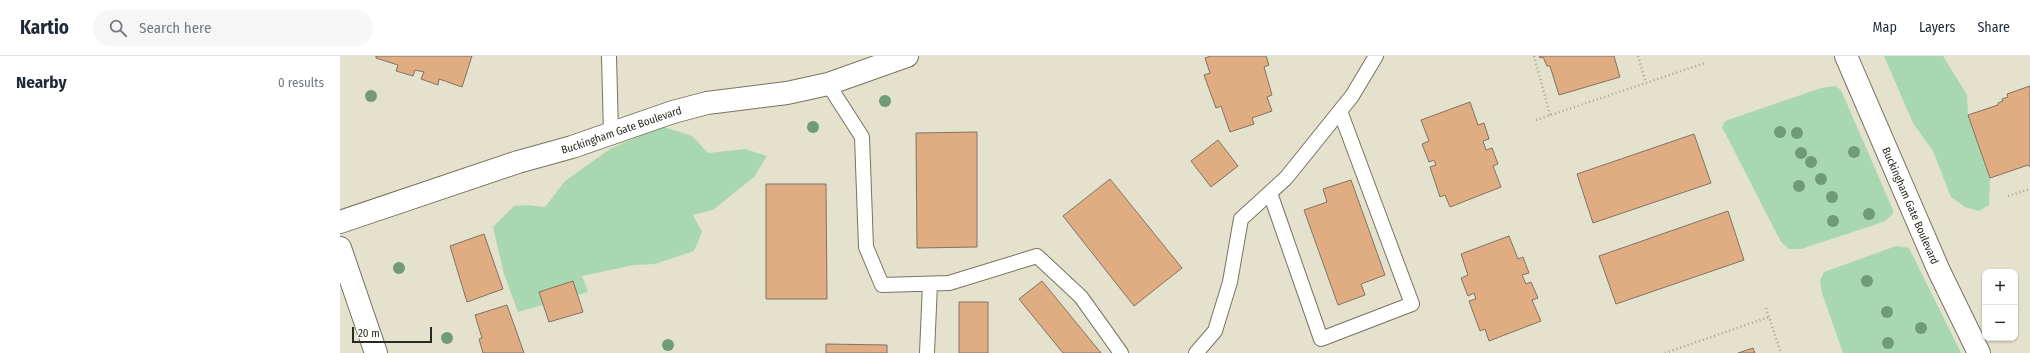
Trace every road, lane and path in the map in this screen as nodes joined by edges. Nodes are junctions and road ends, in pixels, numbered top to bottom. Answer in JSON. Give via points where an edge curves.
{"nodes":[{"id":1,"x":609,"y":56,"type":"edge"},
{"id":2,"x":907,"y":56,"type":"edge"},
{"id":3,"x":1376,"y":56,"type":"edge"},
{"id":4,"x":1534,"y":56,"type":"edge"},
{"id":5,"x":1638,"y":56,"type":"edge"},
{"id":6,"x":1846,"y":56,"type":"edge"},
{"id":7,"x":1705,"y":63,"type":"dead end"},
{"id":8,"x":1646,"y":83,"type":"junction"},
{"id":9,"x":828,"y":84,"type":"junction"},
{"id":10,"x":1340,"y":111,"type":"junction"},
{"id":11,"x":1550,"y":115,"type":"junction"},
{"id":12,"x":1536,"y":120,"type":"dead end"},
{"id":13,"x":611,"y":134,"type":"junction"},
{"id":14,"x":2030,"y":189,"type":"edge"},
{"id":15,"x":1270,"y":193,"type":"junction"},
{"id":16,"x":2008,"y":196,"type":"dead end"},
{"id":17,"x":340,"y":222,"type":"edge"},
{"id":18,"x":340,"y":248,"type":"edge"},
{"id":19,"x":930,"y":284,"type":"junction"},
{"id":20,"x":1766,"y":308,"type":"dead end"},
{"id":21,"x":1769,"y":317,"type":"junction"},
{"id":22,"x":1676,"y":351,"type":"edge"},
{"id":23,"x":376,"y":353,"type":"edge"},
{"id":24,"x":927,"y":353,"type":"edge"},
{"id":25,"x":1121,"y":353,"type":"edge"},
{"id":26,"x":1196,"y":353,"type":"edge"},
{"id":27,"x":1665,"y":353,"type":"edge"},
{"id":28,"x":1782,"y":353,"type":"edge"},
{"id":29,"x":1979,"y":353,"type":"edge"}],
"edges":[{"from":1,"to":13,"type":"lane"},
{"from":2,"to":9,"type":"street","name":"Buckingham Gate Boulevard"},
{"from":3,"to":10,"type":"lane"},
{"from":4,"to":11,"type":"path"},
{"from":5,"to":8,"type":"path"},
{"from":6,"to":29,"type":"street","name":"Buckingham Gate Boulevard","via":[[1939,271]]},
{"from":7,"to":8,"type":"path"},
{"from":8,"to":11,"type":"path"},
{"from":9,"to":13,"type":"street","name":"Buckingham Gate Boulevard","via":[[787,93],[708,103]]},
{"from":9,"to":19,"type":"lane","via":[[862,137],[866,247],[882,285]]},
{"from":10,"to":15,"type":"lane","via":[[1286,178]]},
{"from":10,"to":15,"type":"lane","via":[[1412,304],[1321,339]]},
{"from":11,"to":12,"type":"path"},
{"from":13,"to":17,"type":"street","name":"Buckingham Gate Boulevard","via":[[518,162]]},
{"from":14,"to":16,"type":"path"},
{"from":15,"to":26,"type":"lane","via":[[1241,219],[1230,282],[1215,331]]},
{"from":18,"to":23,"type":"street"},
{"from":19,"to":24,"type":"lane"},
{"from":19,"to":25,"type":"lane","via":[[949,283],[1037,256],[1081,296]]},
{"from":20,"to":21,"type":"path"},
{"from":21,"to":22,"type":"path"},
{"from":21,"to":28,"type":"path"},
{"from":22,"to":27,"type":"path"}]}
